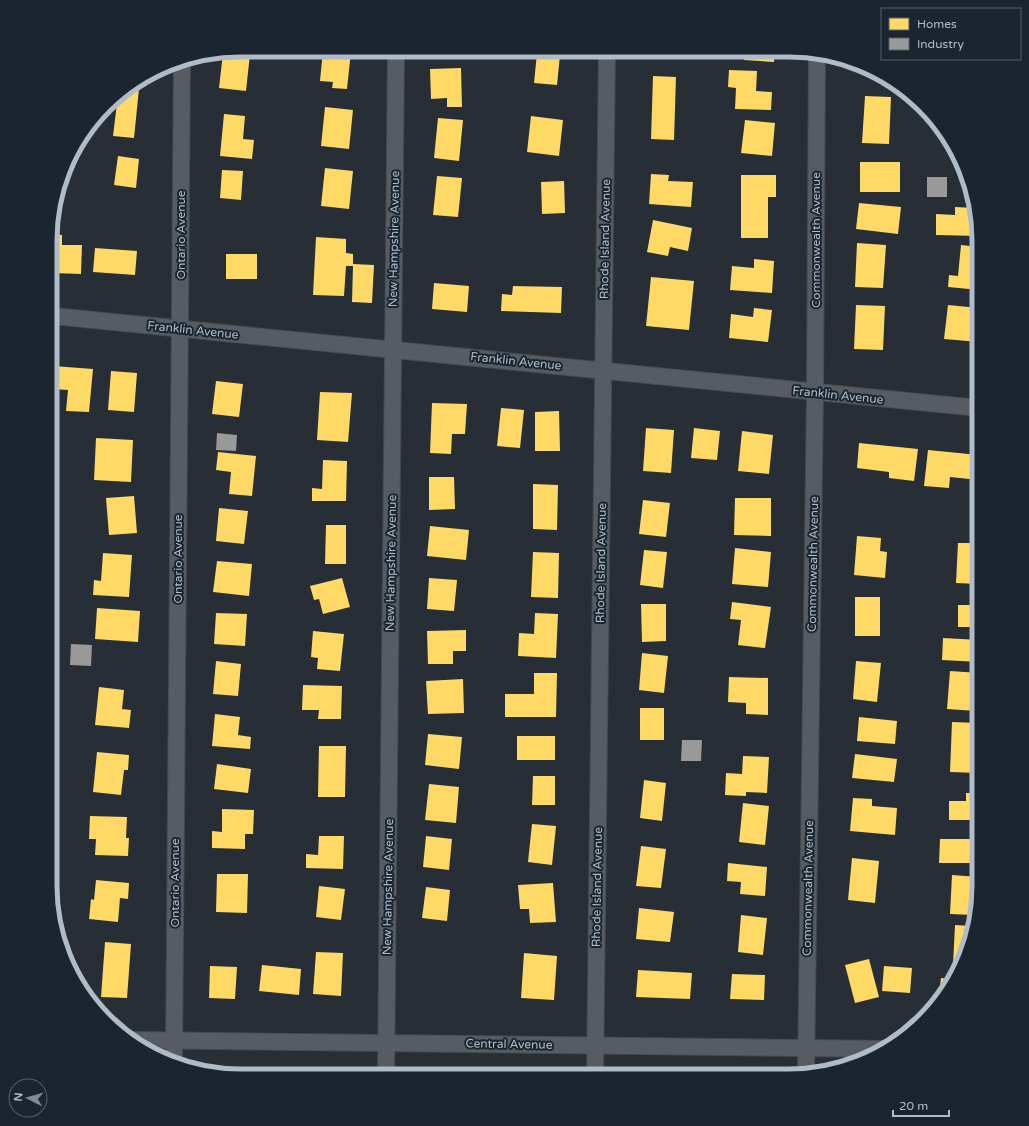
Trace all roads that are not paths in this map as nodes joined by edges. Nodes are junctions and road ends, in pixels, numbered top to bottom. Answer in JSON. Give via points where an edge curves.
{"nodes":[{"id":1,"x":396,"y":57,"type":"edge"},
{"id":2,"x":608,"y":57,"type":"edge"},
{"id":3,"x":817,"y":60,"type":"edge"},
{"id":4,"x":182,"y":67,"type":"edge"},
{"id":5,"x":57,"y":316,"type":"edge"},
{"id":6,"x":180,"y":328,"type":"junction"},
{"id":7,"x":393,"y":349,"type":"junction"},
{"id":8,"x":603,"y":370,"type":"junction"},
{"id":9,"x":815,"y":392,"type":"junction"},
{"id":10,"x":972,"y":407,"type":"edge"},
{"id":11,"x":141,"y":1040,"type":"edge"},
{"id":12,"x":174,"y":1040,"type":"junction"},
{"id":13,"x":386,"y":1043,"type":"junction"},
{"id":14,"x":596,"y":1046,"type":"junction"},
{"id":15,"x":806,"y":1048,"type":"junction"},
{"id":16,"x":872,"y":1049,"type":"edge"},
{"id":17,"x":174,"y":1056,"type":"edge"},
{"id":18,"x":806,"y":1068,"type":"edge"},
{"id":19,"x":386,"y":1069,"type":"edge"},
{"id":20,"x":595,"y":1069,"type":"edge"}],
"edges":[{"from":1,"to":7,"type":"street","name":"New Hampshire Avenue"},
{"from":2,"to":8,"type":"street","name":"Rhode Island Avenue"},
{"from":3,"to":9,"type":"street","name":"Commonwealth Avenue"},
{"from":4,"to":6,"type":"street","name":"Ontario Avenue"},
{"from":5,"to":6,"type":"street","name":"Franklin Avenue"},
{"from":6,"to":7,"type":"street","name":"Franklin Avenue"},
{"from":6,"to":12,"type":"street","name":"Ontario Avenue"},
{"from":7,"to":8,"type":"street","name":"Franklin Avenue"},
{"from":7,"to":13,"type":"street","name":"New Hampshire Avenue"},
{"from":8,"to":9,"type":"street","name":"Franklin Avenue"},
{"from":8,"to":14,"type":"street","name":"Rhode Island Avenue"},
{"from":9,"to":10,"type":"street","name":"Franklin Avenue"},
{"from":9,"to":15,"type":"street","name":"Commonwealth Avenue"},
{"from":11,"to":12,"type":"street","name":"Central Avenue"},
{"from":12,"to":13,"type":"street","name":"Central Avenue"},
{"from":12,"to":17,"type":"street","name":"Ontario Avenue"},
{"from":13,"to":14,"type":"street","name":"Central Avenue"},
{"from":13,"to":19,"type":"street","name":"New Hampshire Avenue"},
{"from":14,"to":15,"type":"street","name":"Central Avenue"},
{"from":14,"to":20,"type":"street","name":"Rhode Island Avenue"},
{"from":15,"to":16,"type":"street","name":"Central Avenue"},
{"from":15,"to":18,"type":"street","name":"Commonwealth Avenue"}]}
